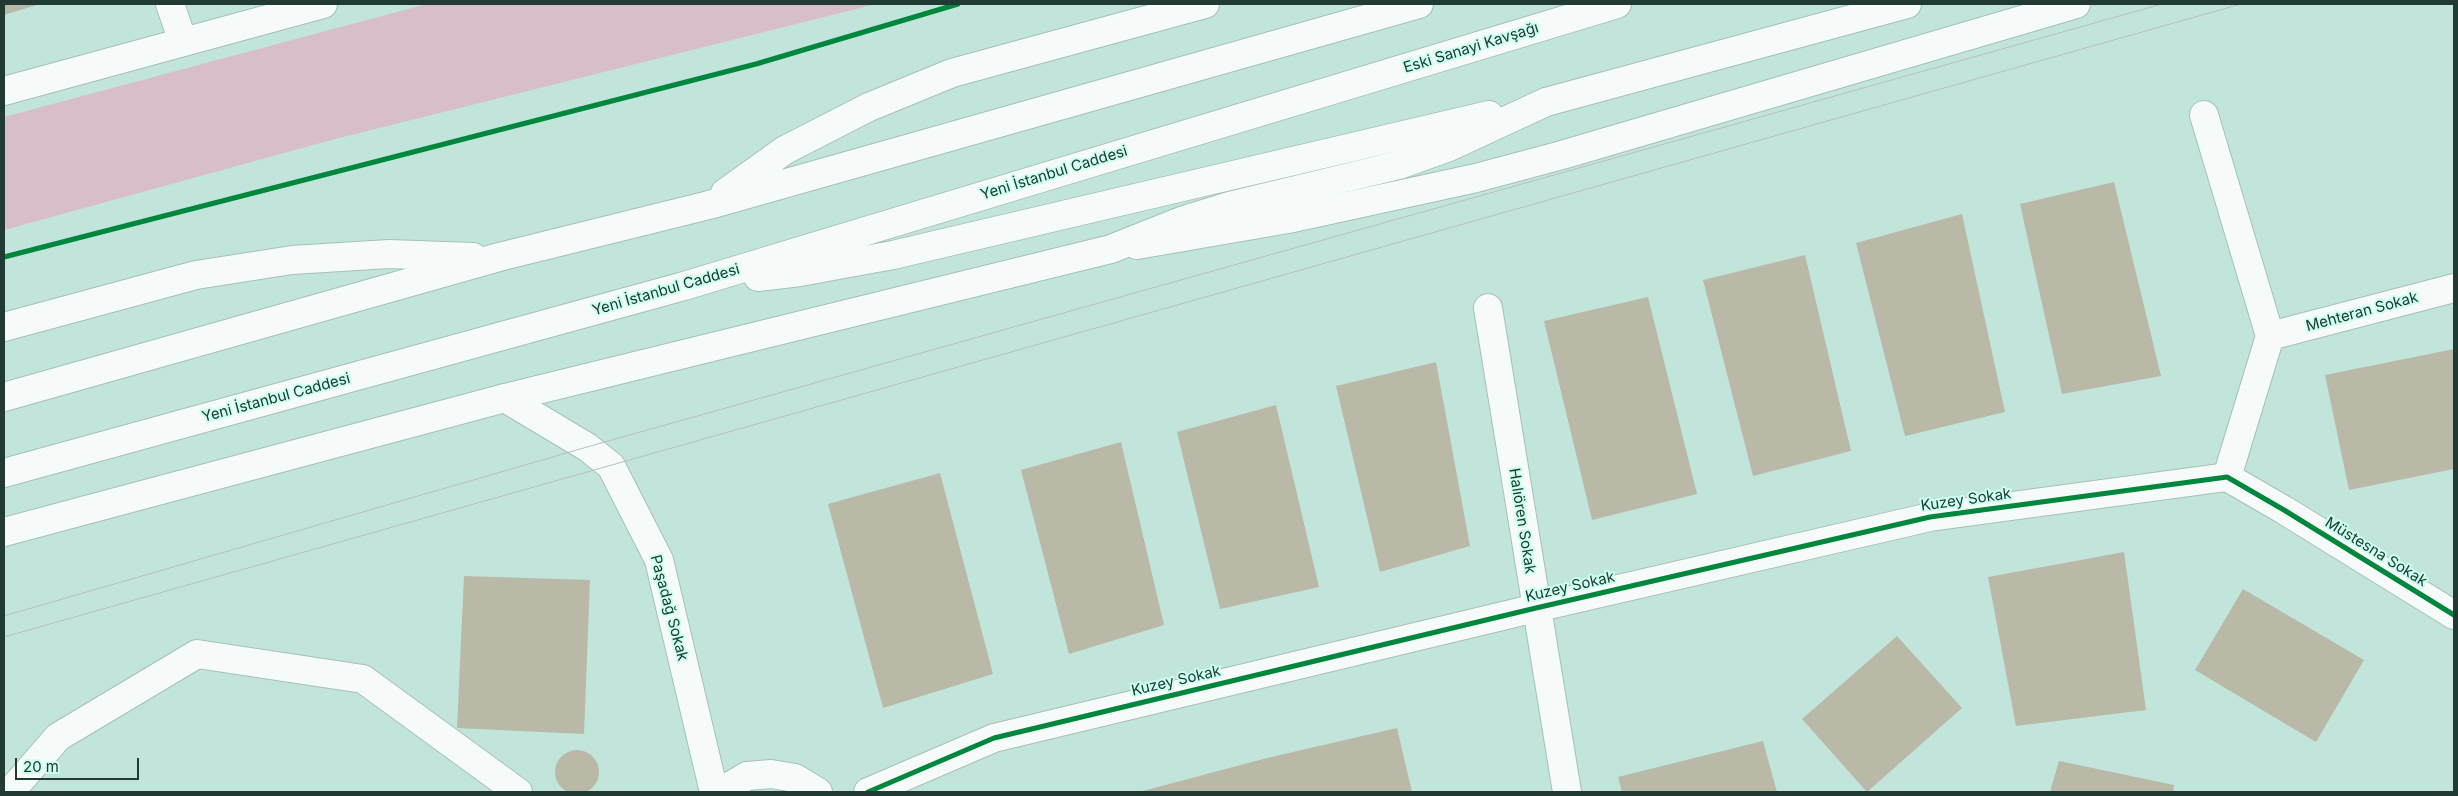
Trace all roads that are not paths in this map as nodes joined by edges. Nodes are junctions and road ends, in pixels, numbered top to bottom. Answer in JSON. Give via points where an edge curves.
{"nodes":[{"id":1,"x":170,"y":4,"type":"edge"},
{"id":2,"x":323,"y":4,"type":"edge"},
{"id":3,"x":1205,"y":4,"type":"edge"},
{"id":4,"x":1419,"y":4,"type":"edge"},
{"id":5,"x":1617,"y":4,"type":"edge"},
{"id":6,"x":1907,"y":4,"type":"edge"},
{"id":7,"x":2076,"y":4,"type":"edge"},
{"id":8,"x":183,"y":42,"type":"junction"},
{"id":9,"x":4,"y":91,"type":"edge"},
{"id":10,"x":1324,"y":91,"type":"joint"},
{"id":11,"x":1546,"y":102,"type":"junction"},
{"id":12,"x":2204,"y":116,"type":"dead end"},
{"id":13,"x":709,"y":205,"type":"junction"},
{"id":14,"x":1111,"y":249,"type":"junction"},
{"id":15,"x":499,"y":258,"type":"junction"},
{"id":16,"x":684,"y":286,"type":"junction"},
{"id":17,"x":2454,"y":288,"type":"edge"},
{"id":18,"x":1488,"y":308,"type":"dead end"},
{"id":19,"x":4,"y":327,"type":"edge"},
{"id":20,"x":2270,"y":336,"type":"junction"},
{"id":21,"x":4,"y":397,"type":"edge"},
{"id":22,"x":504,"y":398,"type":"junction"},
{"id":23,"x":4,"y":473,"type":"edge"},
{"id":24,"x":2227,"y":477,"type":"junction"},
{"id":25,"x":4,"y":532,"type":"edge"},
{"id":26,"x":1536,"y":608,"type":"junction"},
{"id":27,"x":2454,"y":615,"type":"edge"},
{"id":28,"x":10,"y":792,"type":"edge"},
{"id":29,"x":518,"y":792,"type":"edge"},
{"id":30,"x":714,"y":792,"type":"edge"},
{"id":31,"x":720,"y":792,"type":"edge"},
{"id":32,"x":818,"y":792,"type":"edge"},
{"id":33,"x":868,"y":792,"type":"edge"},
{"id":34,"x":1567,"y":792,"type":"edge"}],
"edges":[{"from":1,"to":8,"type":"main road"},
{"from":2,"to":8,"type":"main road"},
{"from":3,"to":13,"type":"main road","via":[[952,73],[869,107],[785,150]]},
{"from":4,"to":13,"type":"main road"},
{"from":5,"to":10,"type":"main road","name":"Eski Sanayi Kavşağı"},
{"from":6,"to":11,"type":"main road"},
{"from":7,"to":14,"type":"main road","via":[[1476,178],[1288,219]]},
{"from":8,"to":9,"type":"main road"},
{"from":10,"to":16,"type":"main road","name":"Yeni İstanbul Caddesi"},
{"from":11,"to":14,"type":"main road","via":[[1449,147],[1398,165],[1229,206]]},
{"from":11,"to":16,"type":"main road","via":[[893,255],[800,272]]},
{"from":12,"to":20,"type":"main road"},
{"from":13,"to":15,"type":"main road"},
{"from":14,"to":22,"type":"main road"},
{"from":15,"to":19,"type":"main road","via":[[388,254],[292,260],[196,275]]},
{"from":15,"to":21,"type":"main road"},
{"from":16,"to":23,"type":"main road","name":"Yeni İstanbul Caddesi"},
{"from":17,"to":20,"type":"main road","name":"Mehteran Sokak"},
{"from":18,"to":26,"type":"main road","name":"Halıören Sokak"},
{"from":20,"to":24,"type":"main road"},
{"from":22,"to":25,"type":"main road"},
{"from":22,"to":30,"type":"main road","name":"Paşadağ Sokak","via":[[587,447],[611,466],[659,560]]},
{"from":24,"to":26,"type":"main road","name":"Kuzey Sokak","via":[[1930,517]]},
{"from":24,"to":27,"type":"main road","name":"Müstesna Sokak"},
{"from":26,"to":33,"type":"main road","name":"Kuzey Sokak","via":[[994,738]]},
{"from":26,"to":34,"type":"main road","name":"Halıören Sokak"},
{"from":28,"to":29,"type":"main road","via":[[58,737],[197,654],[363,678]]},
{"from":31,"to":32,"type":"main road","via":[[747,776],[771,774],[795,778]]}]}
